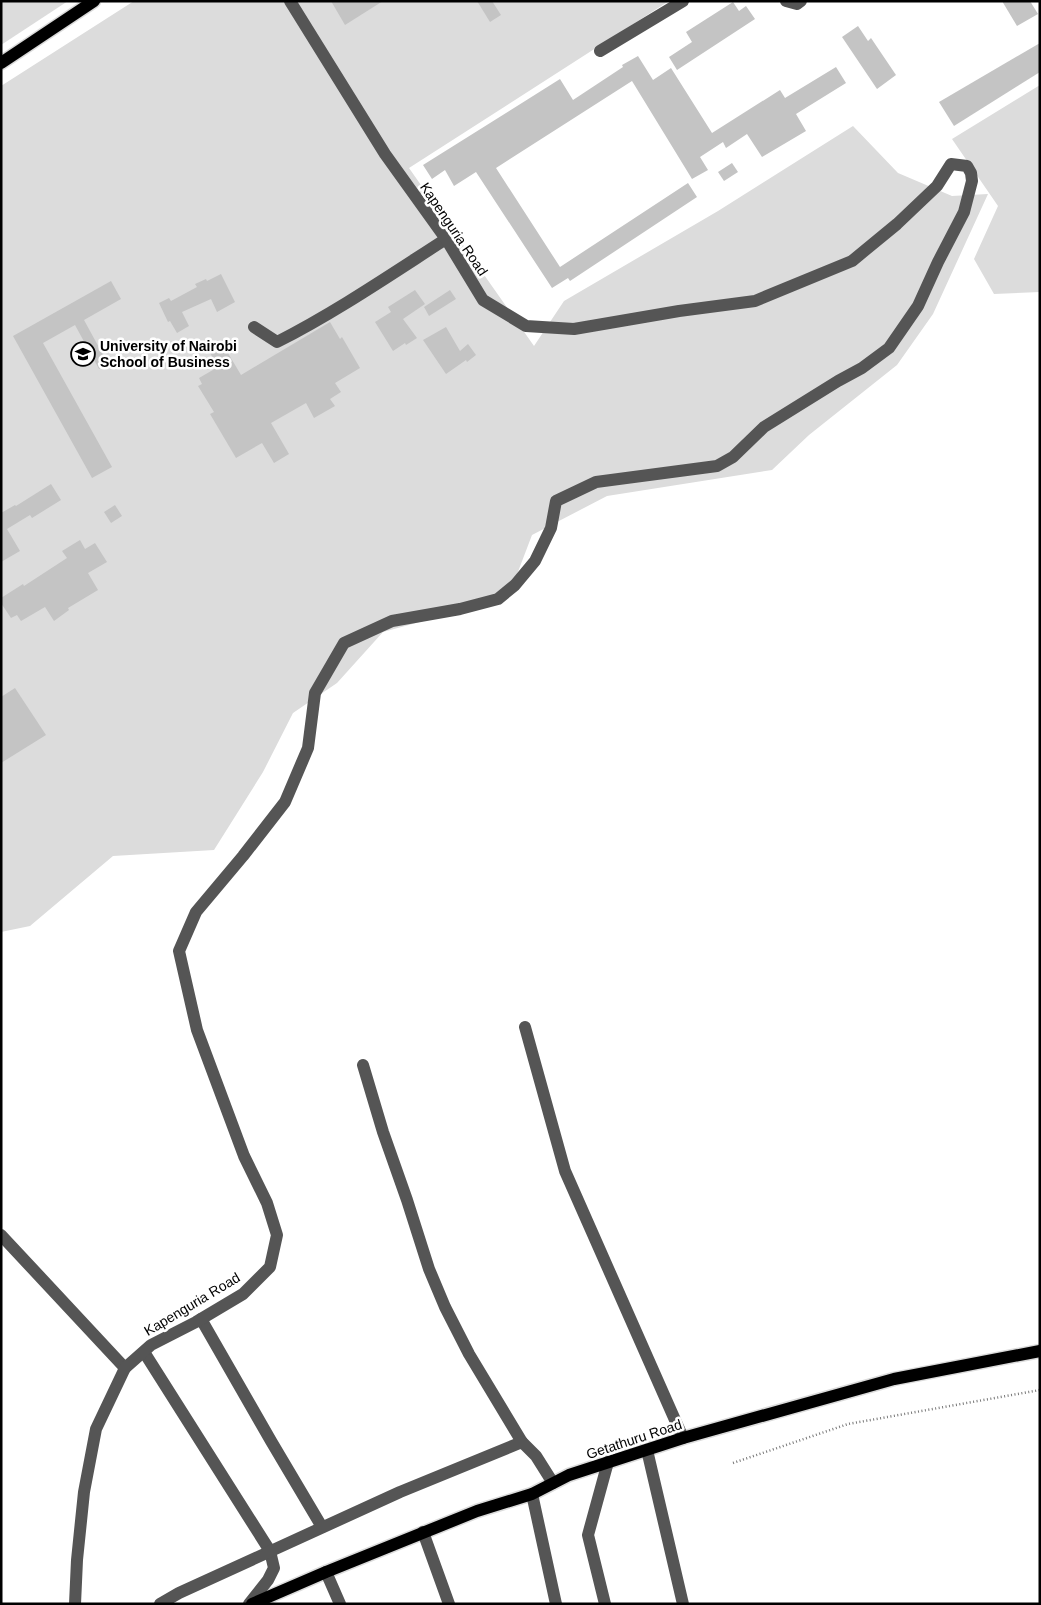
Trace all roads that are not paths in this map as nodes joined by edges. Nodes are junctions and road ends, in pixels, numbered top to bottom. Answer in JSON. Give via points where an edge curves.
{"nodes":[{"id":1,"x":94,"y":1,"type":"edge"},
{"id":2,"x":290,"y":1,"type":"edge"},
{"id":3,"x":683,"y":1,"type":"edge"},
{"id":4,"x":786,"y":1,"type":"edge"},
{"id":5,"x":801,"y":1,"type":"edge"},
{"id":6,"x":600,"y":51,"type":"dead end"},
{"id":7,"x":1,"y":63,"type":"edge"},
{"id":8,"x":446,"y":239,"type":"junction"},
{"id":9,"x":254,"y":327,"type":"dead end"},
{"id":10,"x":525,"y":1026,"type":"dead end"},
{"id":11,"x":363,"y":1065,"type":"dead end"},
{"id":12,"x":1,"y":1235,"type":"edge"},
{"id":13,"x":201,"y":1319,"type":"junction"},
{"id":14,"x":1040,"y":1350,"type":"edge"},
{"id":15,"x":144,"y":1352,"type":"junction"},
{"id":16,"x":125,"y":1368,"type":"junction"},
{"id":17,"x":683,"y":1438,"type":"junction"},
{"id":18,"x":522,"y":1442,"type":"junction"},
{"id":19,"x":647,"y":1450,"type":"junction"},
{"id":20,"x":608,"y":1462,"type":"junction"},
{"id":21,"x":553,"y":1483,"type":"junction"},
{"id":22,"x":532,"y":1494,"type":"junction"},
{"id":23,"x":322,"y":1527,"type":"junction"},
{"id":24,"x":423,"y":1532,"type":"junction"},
{"id":25,"x":270,"y":1551,"type":"junction"},
{"id":26,"x":326,"y":1572,"type":"junction"},
{"id":27,"x":75,"y":1604,"type":"edge"},
{"id":28,"x":160,"y":1604,"type":"edge"},
{"id":29,"x":251,"y":1604,"type":"edge"},
{"id":30,"x":340,"y":1604,"type":"edge"},
{"id":31,"x":450,"y":1604,"type":"edge"},
{"id":32,"x":556,"y":1604,"type":"edge"},
{"id":33,"x":605,"y":1604,"type":"edge"},
{"id":34,"x":683,"y":1604,"type":"edge"}],
"edges":[{"from":1,"to":7,"type":"main road"},
{"from":2,"to":8,"type":"street","name":"Kapenguria Road","via":[[385,154]]},
{"from":3,"to":6,"type":"street"},
{"from":4,"to":5,"type":"street","via":[[797,4]]},
{"from":8,"to":9,"type":"street","via":[[309,326],[277,342]]},
{"from":8,"to":13,"type":"street","name":"Kapenguria Road","via":[[483,300],[526,326],[574,329],[755,301],[852,261],[936,186],[951,164],[967,166],[972,181],[964,212],[918,306],[889,348],[869,363],[764,427],[733,457],[717,466],[596,482],[556,501],[551,528],[534,561],[515,585],[498,599],[392,621],[344,643],[315,693],[308,748],[286,802],[196,912],[179,951],[197,1030],[277,1235],[270,1267],[243,1294]]},
{"from":10,"to":17,"type":"street","via":[[565,1171]]},
{"from":11,"to":18,"type":"street","via":[[429,1269],[445,1307],[468,1354]]},
{"from":12,"to":16,"type":"street"},
{"from":13,"to":15,"type":"street","name":"Kapenguria Road"},
{"from":13,"to":23,"type":"street"},
{"from":14,"to":17,"type":"main road","name":"Getathuru Road","via":[[894,1379]]},
{"from":15,"to":16,"type":"street","name":"Kapenguria Road"},
{"from":15,"to":25,"type":"street"},
{"from":16,"to":27,"type":"street","name":"Kapenguria Road","via":[[96,1429],[84,1492]]},
{"from":17,"to":19,"type":"main road","name":"Getathuru Road"},
{"from":18,"to":21,"type":"street","via":[[536,1456]]},
{"from":18,"to":23,"type":"street"},
{"from":19,"to":20,"type":"main road","name":"Getathuru Road"},
{"from":19,"to":34,"type":"street"},
{"from":20,"to":21,"type":"main road","name":"Getathuru Road"},
{"from":20,"to":33,"type":"street","via":[[588,1535]]},
{"from":21,"to":22,"type":"main road","name":"Getathuru Road"},
{"from":22,"to":24,"type":"main road","name":"Getathuru Road"},
{"from":22,"to":32,"type":"street"},
{"from":23,"to":25,"type":"street"},
{"from":24,"to":26,"type":"main road","name":"Getathuru Road"},
{"from":24,"to":31,"type":"street"},
{"from":25,"to":28,"type":"street"},
{"from":25,"to":29,"type":"street","via":[[274,1568]]},
{"from":26,"to":29,"type":"main road","name":"Getathuru Road"},
{"from":26,"to":30,"type":"street"}]}
